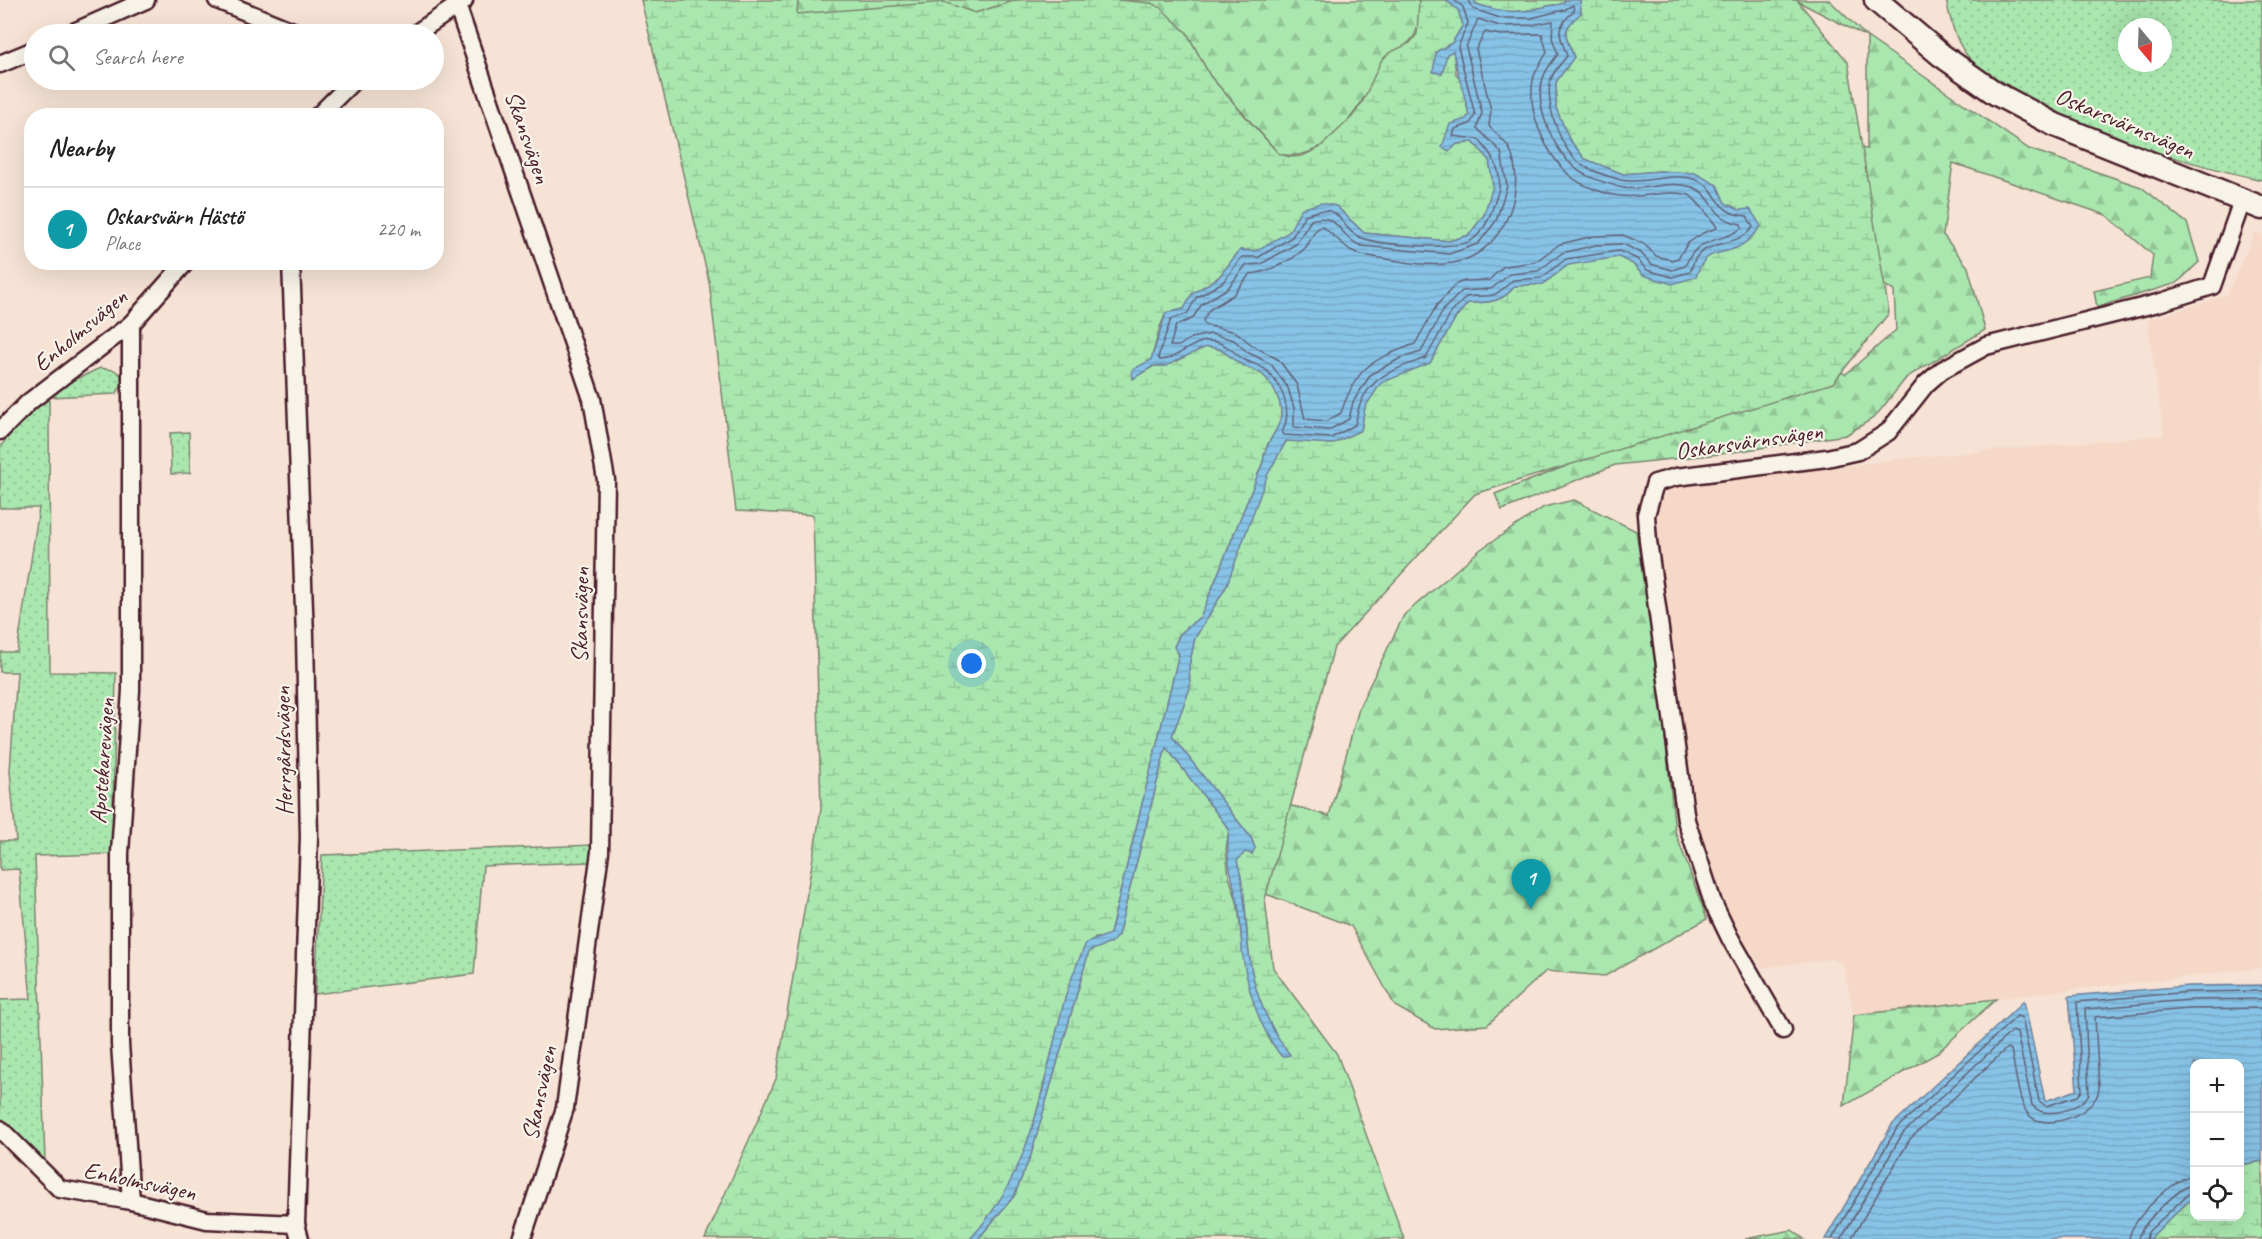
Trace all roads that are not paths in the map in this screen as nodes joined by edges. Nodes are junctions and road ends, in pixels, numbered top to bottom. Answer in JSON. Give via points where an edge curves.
{"nodes":[{"id":1,"x":146,"y":0,"type":"edge"},
{"id":2,"x":217,"y":0,"type":"edge"},
{"id":3,"x":1876,"y":0,"type":"edge"},
{"id":4,"x":461,"y":3,"type":"edge"},
{"id":5,"x":92,"y":24,"type":"edge"},
{"id":6,"x":276,"y":24,"type":"edge"},
{"id":7,"x":430,"y":24,"type":"edge"},
{"id":8,"x":24,"y":54,"type":"edge"},
{"id":9,"x":0,"y":64,"type":"edge"},
{"id":10,"x":344,"y":90,"type":"edge"},
{"id":11,"x":326,"y":108,"type":"edge"},
{"id":12,"x":2252,"y":205,"type":"edge"},
{"id":13,"x":179,"y":270,"type":"edge"},
{"id":14,"x":291,"y":270,"type":"edge"},
{"id":15,"x":130,"y":324,"type":"junction"},
{"id":16,"x":0,"y":431,"type":"edge"},
{"id":17,"x":1783,"y":1030,"type":"dead end"},
{"id":18,"x":0,"y":1129,"type":"edge"},
{"id":19,"x":131,"y":1202,"type":"junction"},
{"id":20,"x":298,"y":1231,"type":"edge"},
{"id":21,"x":522,"y":1239,"type":"edge"}],
"edges":[{"from":1,"to":5,"type":"street"},
{"from":2,"to":6,"type":"street"},
{"from":3,"to":12,"type":"street","name":"Oskarsvärnsvägen","via":[[1941,55],[1995,93],[2055,125]]},
{"from":4,"to":7,"type":"street"},
{"from":4,"to":21,"type":"street","name":"Skansvägen","via":[[592,399],[606,480],[600,852],[565,1108]]},
{"from":8,"to":9,"type":"street"},
{"from":10,"to":11,"type":"street"},
{"from":12,"to":17,"type":"street","name":"Oskarsvärnsvägen","via":[[2212,286],[1986,346],[1942,370],[1888,432],[1858,451],[1655,483],[1646,515],[1648,541],[1686,820],[1713,903]]},
{"from":13,"to":15,"type":"street","name":"Enholmsvägen"},
{"from":14,"to":20,"type":"street","name":"Herrgårdsvägen","via":[[309,837]]},
{"from":15,"to":16,"type":"street","name":"Enholmsvägen","via":[[29,402]]},
{"from":15,"to":19,"type":"street","name":"Apotekarevägen","via":[[131,690],[120,853],[120,1044]]},
{"from":18,"to":19,"type":"street","name":"Enholmsvägen","via":[[60,1189]]},
{"from":19,"to":20,"type":"street","name":"Enholmsvägen","via":[[207,1220]]}]}
